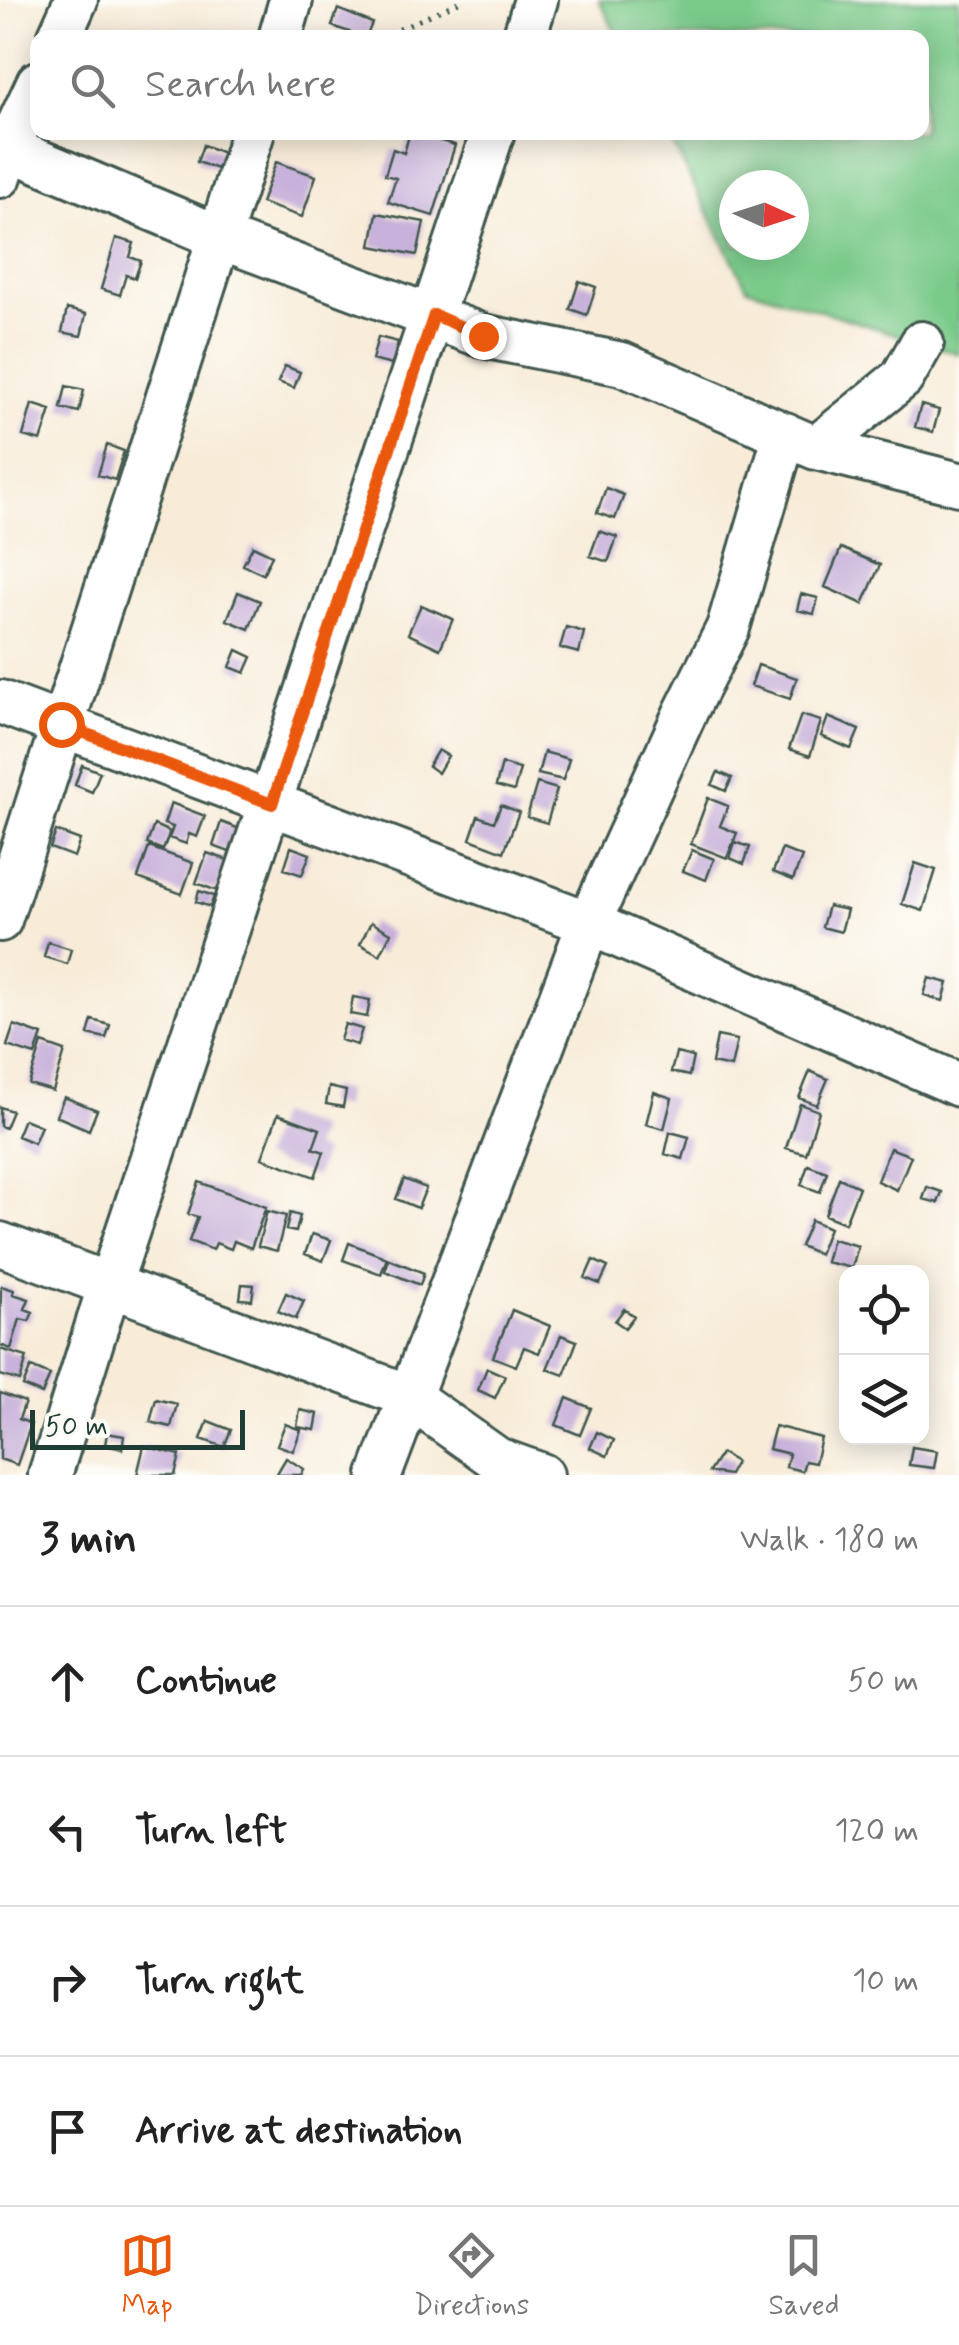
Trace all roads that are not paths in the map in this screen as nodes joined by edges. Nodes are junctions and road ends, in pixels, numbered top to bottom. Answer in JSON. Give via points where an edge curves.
{"nodes":[{"id":1,"x":76,"y":0,"type":"edge"},
{"id":2,"x":291,"y":0,"type":"edge"},
{"id":3,"x":536,"y":0,"type":"edge"},
{"id":4,"x":62,"y":30,"type":"edge"},
{"id":5,"x":282,"y":30,"type":"edge"},
{"id":6,"x":527,"y":30,"type":"edge"},
{"id":7,"x":30,"y":100,"type":"edge"},
{"id":8,"x":250,"y":140,"type":"edge"},
{"id":9,"x":490,"y":140,"type":"edge"},
{"id":10,"x":3,"y":156,"type":"edge"},
{"id":11,"x":219,"y":237,"type":"junction"},
{"id":12,"x":434,"y":315,"type":"junction"},
{"id":13,"x":922,"y":343,"type":"dead end"},
{"id":14,"x":800,"y":441,"type":"junction"},
{"id":15,"x":959,"y":484,"type":"edge"},
{"id":16,"x":0,"y":702,"type":"edge"},
{"id":17,"x":61,"y":724,"type":"junction"},
{"id":18,"x":272,"y":804,"type":"junction"},
{"id":19,"x":0,"y":920,"type":"edge"},
{"id":20,"x":589,"y":923,"type":"junction"},
{"id":21,"x":959,"y":1085,"type":"edge"},
{"id":22,"x":0,"y":1244,"type":"edge"},
{"id":23,"x":109,"y":1287,"type":"junction"},
{"id":24,"x":408,"y":1396,"type":"junction"},
{"id":25,"x":50,"y":1475,"type":"edge"},
{"id":26,"x":380,"y":1475,"type":"edge"},
{"id":27,"x":542,"y":1475,"type":"edge"}],
"edges":[{"from":1,"to":4,"type":"street"},
{"from":2,"to":5,"type":"street"},
{"from":3,"to":6,"type":"street"},
{"from":7,"to":10,"type":"street"},
{"from":8,"to":11,"type":"street"},
{"from":9,"to":12,"type":"street"},
{"from":10,"to":11,"type":"street"},
{"from":11,"to":12,"type":"street"},
{"from":11,"to":17,"type":"street"},
{"from":12,"to":14,"type":"street","via":[[483,336],[622,364]]},
{"from":12,"to":18,"type":"street"},
{"from":13,"to":14,"type":"street","via":[[902,378]]},
{"from":14,"to":15,"type":"street"},
{"from":14,"to":20,"type":"street","via":[[728,628]]},
{"from":16,"to":17,"type":"street"},
{"from":17,"to":18,"type":"street"},
{"from":17,"to":19,"type":"street"},
{"from":18,"to":20,"type":"street"},
{"from":18,"to":23,"type":"street"},
{"from":20,"to":21,"type":"street"},
{"from":20,"to":24,"type":"street"},
{"from":22,"to":23,"type":"street"},
{"from":23,"to":24,"type":"street"},
{"from":23,"to":25,"type":"street"},
{"from":24,"to":26,"type":"street"},
{"from":24,"to":27,"type":"street","via":[[498,1459]]}]}
